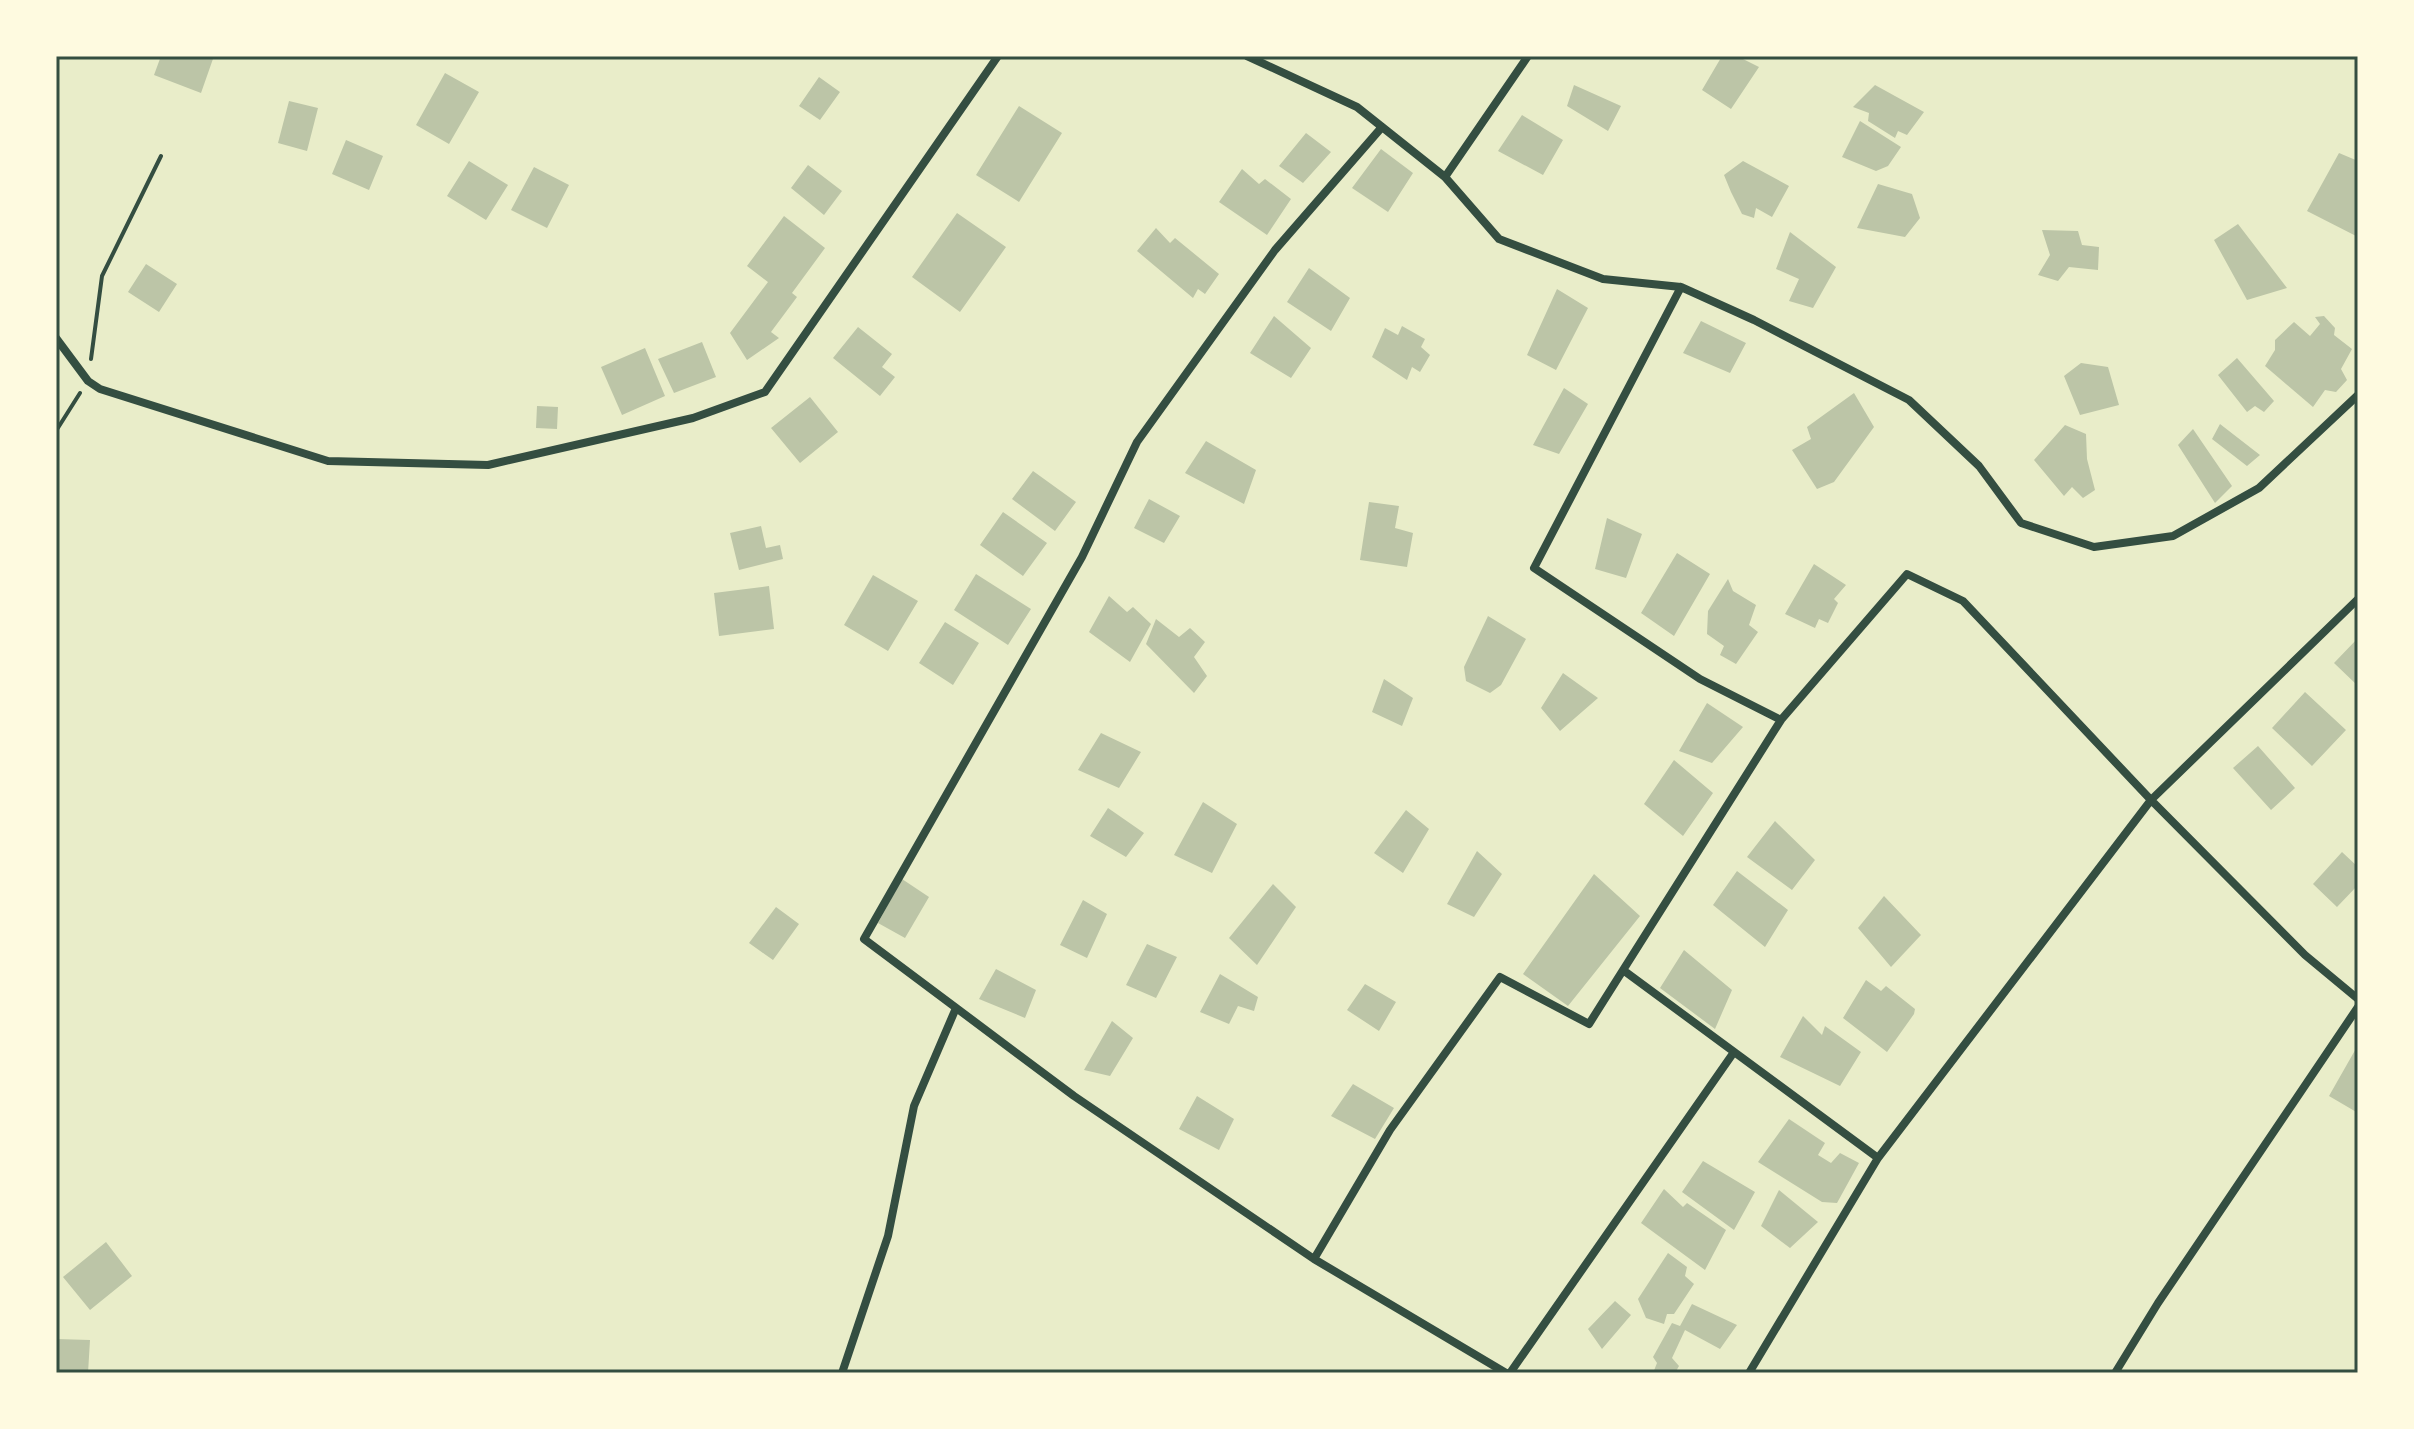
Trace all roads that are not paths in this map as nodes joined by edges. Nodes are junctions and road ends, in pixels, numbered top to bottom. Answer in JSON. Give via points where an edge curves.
{"nodes":[{"id":1,"x":998,"y":56,"type":"edge"},
{"id":2,"x":1247,"y":56,"type":"edge"},
{"id":3,"x":1528,"y":56,"type":"edge"},
{"id":4,"x":1382,"y":127,"type":"junction"},
{"id":5,"x":1445,"y":177,"type":"junction"},
{"id":6,"x":1681,"y":287,"type":"junction"},
{"id":7,"x":56,"y":338,"type":"edge"},
{"id":8,"x":2358,"y":395,"type":"edge"},
{"id":9,"x":2358,"y":599,"type":"edge"},
{"id":10,"x":1781,"y":720,"type":"junction"},
{"id":11,"x":2151,"y":800,"type":"junction"},
{"id":12,"x":1623,"y":970,"type":"junction"},
{"id":13,"x":2358,"y":999,"type":"edge"},
{"id":14,"x":2358,"y":1007,"type":"edge"},
{"id":15,"x":956,"y":1008,"type":"junction"},
{"id":16,"x":1734,"y":1052,"type":"junction"},
{"id":17,"x":1878,"y":1158,"type":"junction"},
{"id":18,"x":1314,"y":1259,"type":"junction"},
{"id":19,"x":842,"y":1373,"type":"edge"},
{"id":20,"x":1508,"y":1373,"type":"edge"},
{"id":21,"x":1749,"y":1373,"type":"edge"},
{"id":22,"x":2115,"y":1373,"type":"edge"}],
"edges":[{"from":1,"to":7,"type":"street","via":[[765,392],[693,418],[488,465],[328,461],[100,389]]},
{"from":2,"to":4,"type":"street","via":[[1357,107]]},
{"from":3,"to":5,"type":"street"},
{"from":4,"to":5,"type":"street"},
{"from":4,"to":15,"type":"street","via":[[1275,250],[1137,442],[1082,557],[864,939]]},
{"from":5,"to":6,"type":"street","via":[[1499,239],[1603,279]]},
{"from":6,"to":8,"type":"street","via":[[1909,400],[1979,466],[2021,523],[2094,547],[2173,536],[2259,488]]},
{"from":6,"to":10,"type":"street","via":[[1534,568],[1700,679]]},
{"from":9,"to":11,"type":"street"},
{"from":10,"to":11,"type":"street","via":[[1907,574],[1963,601]]},
{"from":10,"to":12,"type":"street"},
{"from":11,"to":13,"type":"street","via":[[2305,955]]},
{"from":11,"to":17,"type":"street"},
{"from":12,"to":16,"type":"street"},
{"from":12,"to":18,"type":"street","via":[[1589,1024],[1500,977],[1390,1130]]},
{"from":14,"to":22,"type":"street"},
{"from":15,"to":18,"type":"street","via":[[1074,1096]]},
{"from":15,"to":19,"type":"street","via":[[914,1106],[888,1236]]},
{"from":16,"to":17,"type":"street"},
{"from":16,"to":20,"type":"street"},
{"from":17,"to":21,"type":"street"},
{"from":18,"to":20,"type":"street"}]}
